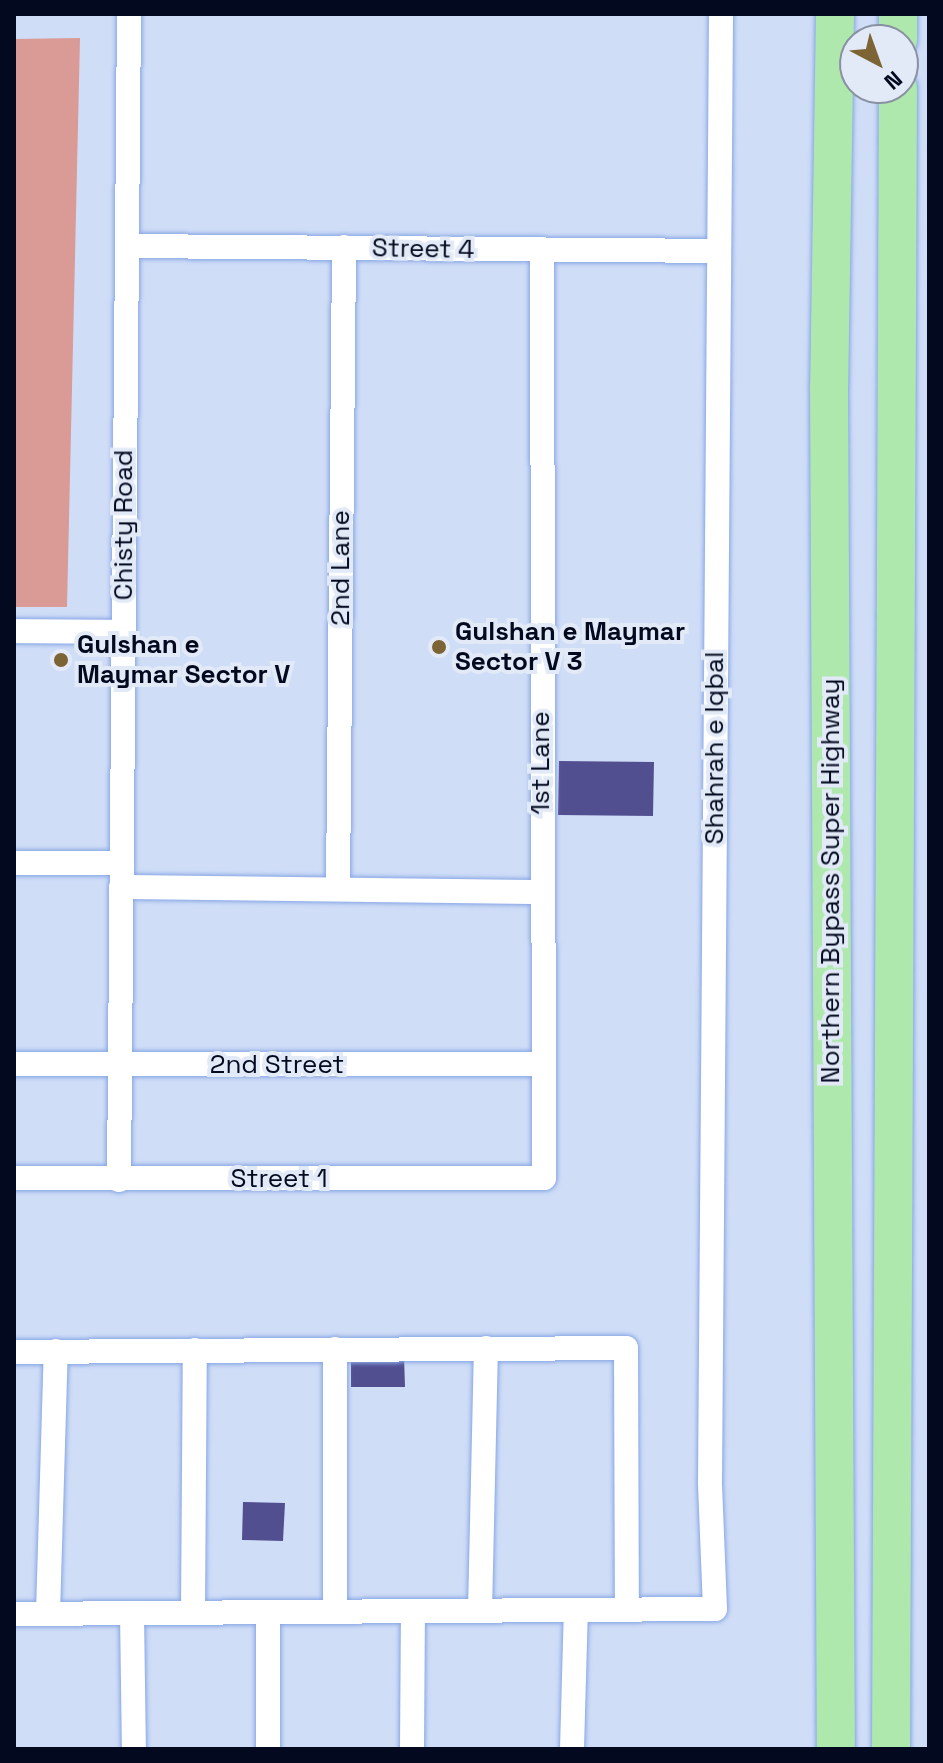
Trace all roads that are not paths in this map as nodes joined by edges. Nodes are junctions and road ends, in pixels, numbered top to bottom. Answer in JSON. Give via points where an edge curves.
{"nodes":[{"id":1,"x":129,"y":14,"type":"edge"},
{"id":2,"x":721,"y":14,"type":"edge"},
{"id":3,"x":835,"y":14,"type":"edge"},
{"id":4,"x":898,"y":104,"type":"edge"},
{"id":5,"x":127,"y":246,"type":"junction"},
{"id":6,"x":344,"y":247,"type":"junction"},
{"id":7,"x":719,"y":251,"type":"junction"},
{"id":8,"x":542,"y":252,"type":"junction"},
{"id":9,"x":14,"y":631,"type":"edge"},
{"id":10,"x":124,"y":632,"type":"junction"},
{"id":11,"x":14,"y":863,"type":"edge"},
{"id":12,"x":121,"y":875,"type":"junction"},
{"id":13,"x":338,"y":888,"type":"junction"},
{"id":14,"x":541,"y":892,"type":"junction"},
{"id":15,"x":14,"y":1064,"type":"edge"},
{"id":16,"x":540,"y":1064,"type":"junction"},
{"id":17,"x":121,"y":1065,"type":"junction"},
{"id":18,"x":14,"y":1178,"type":"edge"},
{"id":19,"x":544,"y":1178,"type":"joint"},
{"id":20,"x":119,"y":1180,"type":"junction"},
{"id":21,"x":486,"y":1348,"type":"junction"},
{"id":22,"x":335,"y":1349,"type":"junction"},
{"id":23,"x":195,"y":1350,"type":"junction"},
{"id":24,"x":56,"y":1351,"type":"junction"},
{"id":25,"x":14,"y":1352,"type":"edge"},
{"id":26,"x":576,"y":1610,"type":"junction"},
{"id":27,"x":627,"y":1610,"type":"junction"},
{"id":28,"x":413,"y":1611,"type":"junction"},
{"id":29,"x":480,"y":1611,"type":"junction"},
{"id":30,"x":193,"y":1612,"type":"junction"},
{"id":31,"x":268,"y":1612,"type":"junction"},
{"id":32,"x":335,"y":1612,"type":"junction"},
{"id":33,"x":48,"y":1613,"type":"junction"},
{"id":34,"x":132,"y":1613,"type":"junction"},
{"id":35,"x":14,"y":1614,"type":"edge"},
{"id":36,"x":134,"y":1749,"type":"edge"},
{"id":37,"x":268,"y":1749,"type":"edge"},
{"id":38,"x":412,"y":1749,"type":"edge"},
{"id":39,"x":572,"y":1749,"type":"edge"},
{"id":40,"x":836,"y":1749,"type":"edge"},
{"id":41,"x":891,"y":1749,"type":"edge"}],
"edges":[{"from":1,"to":5,"type":"street","name":"Chisty Road"},
{"from":2,"to":7,"type":"street","name":"Shahrah e Iqbal"},
{"from":3,"to":40,"type":"main road","name":"Northern Bypass Super Highway","via":[[829,387]]},
{"from":4,"to":41,"type":"main road"},
{"from":5,"to":6,"type":"street","name":"Street 4"},
{"from":5,"to":10,"type":"street","name":"Chisty Road"},
{"from":6,"to":8,"type":"street","name":"Street 4"},
{"from":6,"to":13,"type":"street","name":"2nd Lane"},
{"from":7,"to":8,"type":"street","name":"Street 4"},
{"from":7,"to":27,"type":"street","name":"Shahrah e Iqbal","via":[[710,1482],[715,1609]]},
{"from":8,"to":14,"type":"street","name":"1st Lane"},
{"from":9,"to":10,"type":"street"},
{"from":10,"to":12,"type":"street","name":"Chisty Road"},
{"from":11,"to":12,"type":"street"},
{"from":12,"to":13,"type":"street"},
{"from":12,"to":17,"type":"street","name":"Chisty Road"},
{"from":13,"to":14,"type":"street"},
{"from":14,"to":16,"type":"street","name":"1st Lane"},
{"from":15,"to":17,"type":"street","name":"2nd Street"},
{"from":16,"to":17,"type":"street","name":"2nd Street"},
{"from":16,"to":19,"type":"street","name":"1st Lane"},
{"from":17,"to":20,"type":"street","name":"Chisty Road"},
{"from":18,"to":20,"type":"street","name":"Street 1"},
{"from":19,"to":20,"type":"street","name":"Street 1"},
{"from":21,"to":22,"type":"street"},
{"from":21,"to":27,"type":"street","via":[[626,1348]]},
{"from":21,"to":29,"type":"street"},
{"from":22,"to":23,"type":"street"},
{"from":22,"to":32,"type":"street"},
{"from":23,"to":24,"type":"street"},
{"from":23,"to":30,"type":"street"},
{"from":24,"to":25,"type":"street"},
{"from":24,"to":33,"type":"street"},
{"from":26,"to":27,"type":"street"},
{"from":26,"to":29,"type":"street"},
{"from":26,"to":39,"type":"street"},
{"from":28,"to":29,"type":"street"},
{"from":28,"to":32,"type":"street"},
{"from":28,"to":38,"type":"street"},
{"from":30,"to":31,"type":"street"},
{"from":30,"to":34,"type":"street"},
{"from":31,"to":32,"type":"street"},
{"from":31,"to":37,"type":"street"},
{"from":33,"to":34,"type":"street"},
{"from":33,"to":35,"type":"street"},
{"from":34,"to":36,"type":"street"}]}
